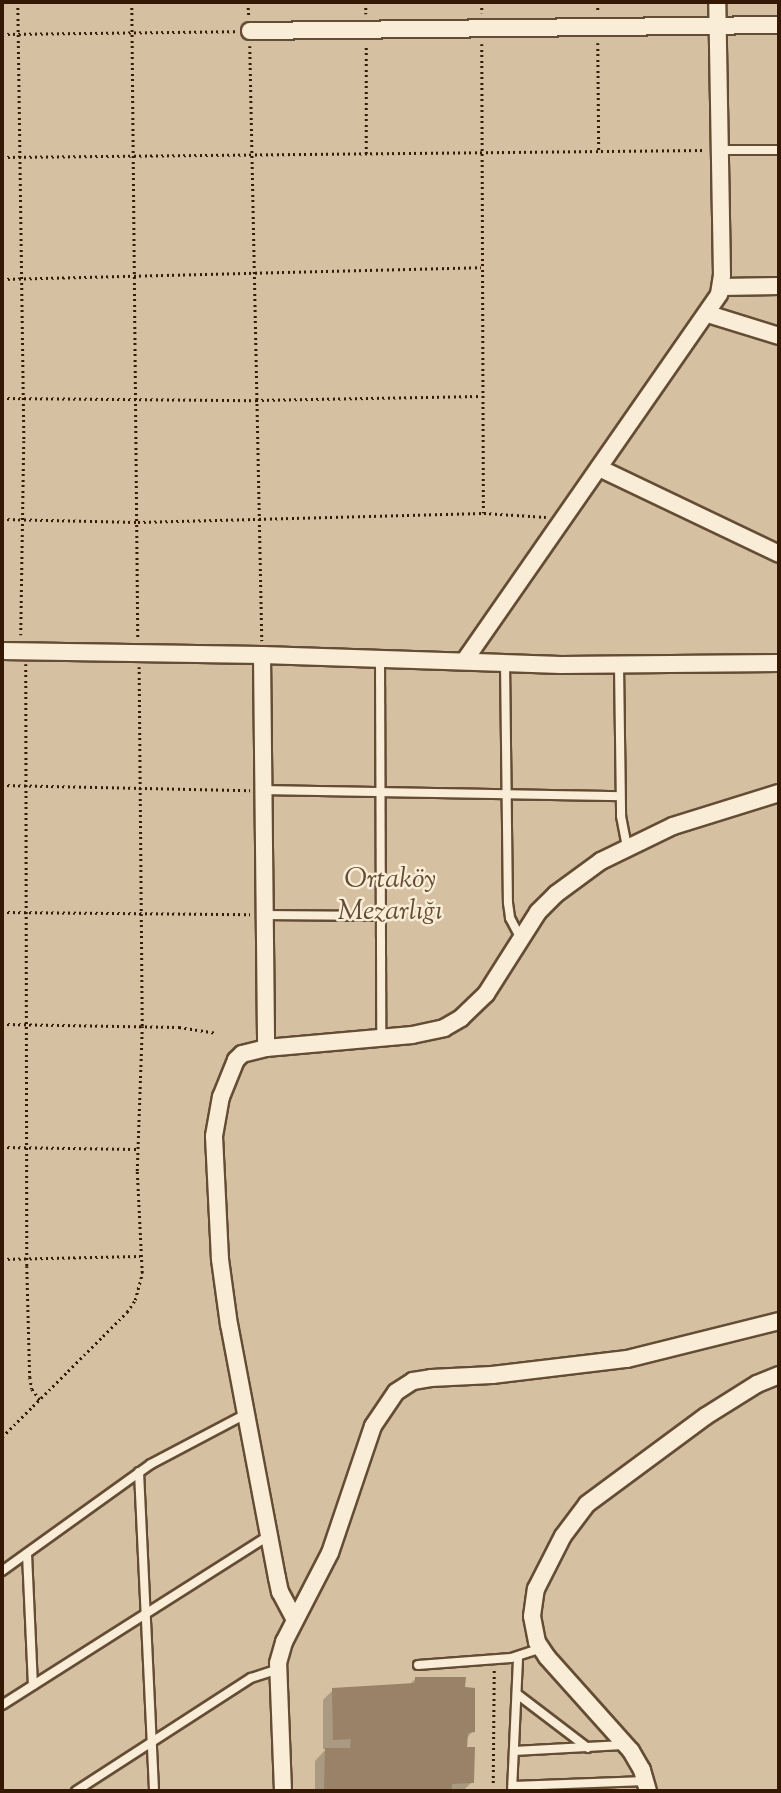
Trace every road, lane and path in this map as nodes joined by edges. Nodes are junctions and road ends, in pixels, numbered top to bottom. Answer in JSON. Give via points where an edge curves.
{"nodes":[{"id":1,"x":18,"y":2,"type":"edge"},
{"id":2,"x":132,"y":2,"type":"edge"},
{"id":3,"x":366,"y":2,"type":"edge"},
{"id":4,"x":482,"y":2,"type":"edge"},
{"id":5,"x":598,"y":2,"type":"edge"},
{"id":6,"x":717,"y":2,"type":"edge"},
{"id":7,"x":779,"y":25,"type":"edge"},
{"id":8,"x":718,"y":26,"type":"junction"},
{"id":9,"x":598,"y":27,"type":"junction"},
{"id":10,"x":482,"y":29,"type":"junction"},
{"id":11,"x":366,"y":30,"type":"junction"},
{"id":12,"x":250,"y":31,"type":"junction"},
{"id":13,"x":133,"y":32,"type":"junction"},
{"id":14,"x":2,"y":34,"type":"edge"},
{"id":15,"x":19,"y":34,"type":"junction"},
{"id":16,"x":720,"y":150,"type":"junction"},
{"id":17,"x":779,"y":150,"type":"edge"},
{"id":18,"x":599,"y":151,"type":"junction"},
{"id":19,"x":482,"y":153,"type":"junction"},
{"id":20,"x":366,"y":154,"type":"junction"},
{"id":21,"x":250,"y":155,"type":"junction"},
{"id":22,"x":133,"y":156,"type":"junction"},
{"id":23,"x":2,"y":157,"type":"edge"},
{"id":24,"x":22,"y":157,"type":"junction"},
{"id":25,"x":482,"y":267,"type":"junction"},
{"id":26,"x":253,"y":274,"type":"junction"},
{"id":27,"x":136,"y":276,"type":"junction"},
{"id":28,"x":2,"y":279,"type":"edge"},
{"id":29,"x":23,"y":279,"type":"junction"},
{"id":30,"x":721,"y":286,"type":"junction"},
{"id":31,"x":779,"y":286,"type":"edge"},
{"id":32,"x":708,"y":314,"type":"junction"},
{"id":33,"x":779,"y":336,"type":"edge"},
{"id":34,"x":482,"y":396,"type":"junction"},
{"id":35,"x":2,"y":398,"type":"edge"},
{"id":36,"x":24,"y":398,"type":"junction"},
{"id":37,"x":138,"y":399,"type":"junction"},
{"id":38,"x":256,"y":400,"type":"junction"},
{"id":39,"x":599,"y":468,"type":"junction"},
{"id":40,"x":484,"y":513,"type":"junction"},
{"id":41,"x":2,"y":519,"type":"edge"},
{"id":42,"x":564,"y":519,"type":"junction"},
{"id":43,"x":23,"y":520,"type":"junction"},
{"id":44,"x":138,"y":522,"type":"junction"},
{"id":45,"x":259,"y":522,"type":"junction"},
{"id":46,"x":779,"y":554,"type":"edge"},
{"id":47,"x":2,"y":651,"type":"edge"},
{"id":48,"x":23,"y":652,"type":"junction"},
{"id":49,"x":139,"y":653,"type":"junction"},
{"id":50,"x":262,"y":655,"type":"junction"},
{"id":51,"x":380,"y":659,"type":"junction"},
{"id":52,"x":465,"y":660,"type":"junction"},
{"id":53,"x":505,"y":662,"type":"junction"},
{"id":54,"x":779,"y":663,"type":"edge"},
{"id":55,"x":619,"y":664,"type":"junction"},
{"id":56,"x":2,"y":785,"type":"edge"},
{"id":57,"x":25,"y":786,"type":"junction"},
{"id":58,"x":139,"y":788,"type":"junction"},
{"id":59,"x":264,"y":790,"type":"junction"},
{"id":60,"x":380,"y":793,"type":"junction"},
{"id":61,"x":779,"y":793,"type":"edge"},
{"id":62,"x":506,"y":795,"type":"junction"},
{"id":63,"x":620,"y":796,"type":"junction"},
{"id":64,"x":627,"y":846,"type":"junction"},
{"id":65,"x":2,"y":912,"type":"edge"},
{"id":66,"x":25,"y":912,"type":"junction"},
{"id":67,"x":142,"y":913,"type":"junction"},
{"id":68,"x":265,"y":915,"type":"junction"},
{"id":69,"x":381,"y":916,"type":"junction"},
{"id":70,"x":520,"y":937,"type":"junction"},
{"id":71,"x":26,"y":1023,"type":"junction"},
{"id":72,"x":2,"y":1024,"type":"edge"},
{"id":73,"x":142,"y":1026,"type":"junction"},
{"id":74,"x":216,"y":1033,"type":"dead end"},
{"id":75,"x":381,"y":1038,"type":"junction"},
{"id":76,"x":266,"y":1048,"type":"junction"},
{"id":77,"x":2,"y":1147,"type":"edge"},
{"id":78,"x":27,"y":1147,"type":"junction"},
{"id":79,"x":138,"y":1149,"type":"junction"},
{"id":80,"x":140,"y":1256,"type":"junction"},
{"id":81,"x":2,"y":1259,"type":"edge"},
{"id":82,"x":27,"y":1259,"type":"junction"},
{"id":83,"x":779,"y":1321,"type":"edge"},
{"id":84,"x":779,"y":1375,"type":"edge"},
{"id":85,"x":40,"y":1400,"type":"junction"},
{"id":86,"x":247,"y":1413,"type":"junction"},
{"id":87,"x":2,"y":1437,"type":"edge"},
{"id":88,"x":139,"y":1472,"type":"junction"},
{"id":89,"x":268,"y":1536,"type":"junction"},
{"id":90,"x":27,"y":1554,"type":"junction"},
{"id":91,"x":2,"y":1571,"type":"edge"},
{"id":92,"x":144,"y":1615,"type":"junction"},
{"id":93,"x":294,"y":1618,"type":"junction"},
{"id":94,"x":541,"y":1648,"type":"junction"},
{"id":95,"x":518,"y":1657,"type":"junction"},
{"id":96,"x":495,"y":1659,"type":"junction"},
{"id":97,"x":418,"y":1665,"type":"dead end"},
{"id":98,"x":278,"y":1669,"type":"junction"},
{"id":99,"x":33,"y":1685,"type":"junction"},
{"id":100,"x":517,"y":1694,"type":"junction"},
{"id":101,"x":2,"y":1704,"type":"edge"},
{"id":102,"x":151,"y":1742,"type":"junction"},
{"id":103,"x":626,"y":1745,"type":"junction"},
{"id":104,"x":588,"y":1748,"type":"junction"},
{"id":105,"x":514,"y":1751,"type":"junction"},
{"id":106,"x":493,"y":1783,"type":"dead end"},
{"id":107,"x":647,"y":1786,"type":"edge"},
{"id":108,"x":512,"y":1789,"type":"edge"},
{"id":109,"x":76,"y":1791,"type":"edge"},
{"id":110,"x":154,"y":1791,"type":"edge"},
{"id":111,"x":283,"y":1791,"type":"edge"}],
"edges":[{"from":1,"to":15,"type":"path"},
{"from":2,"to":13,"type":"path"},
{"from":3,"to":11,"type":"path"},
{"from":4,"to":10,"type":"path"},
{"from":5,"to":9,"type":"path"},
{"from":6,"to":8,"type":"street"},
{"from":7,"to":8,"type":"street"},
{"from":8,"to":9,"type":"street"},
{"from":8,"to":16,"type":"street"},
{"from":9,"to":10,"type":"street"},
{"from":9,"to":18,"type":"path"},
{"from":10,"to":11,"type":"street"},
{"from":10,"to":19,"type":"path"},
{"from":11,"to":12,"type":"street"},
{"from":11,"to":20,"type":"path"},
{"from":12,"to":13,"type":"path"},
{"from":12,"to":21,"type":"path"},
{"from":13,"to":15,"type":"path"},
{"from":13,"to":22,"type":"path"},
{"from":14,"to":15,"type":"path"},
{"from":15,"to":24,"type":"path"},
{"from":16,"to":17,"type":"lane"},
{"from":16,"to":18,"type":"path"},
{"from":16,"to":30,"type":"street"},
{"from":18,"to":19,"type":"path"},
{"from":19,"to":20,"type":"path"},
{"from":19,"to":25,"type":"path"},
{"from":20,"to":21,"type":"path"},
{"from":21,"to":22,"type":"path"},
{"from":21,"to":26,"type":"path"},
{"from":22,"to":24,"type":"path"},
{"from":22,"to":27,"type":"path"},
{"from":23,"to":24,"type":"path"},
{"from":24,"to":29,"type":"path"},
{"from":25,"to":26,"type":"path"},
{"from":25,"to":34,"type":"path"},
{"from":26,"to":27,"type":"path"},
{"from":26,"to":38,"type":"path"},
{"from":27,"to":29,"type":"path"},
{"from":27,"to":37,"type":"path"},
{"from":28,"to":29,"type":"path"},
{"from":29,"to":36,"type":"path"},
{"from":30,"to":31,"type":"street"},
{"from":30,"to":32,"type":"street"},
{"from":32,"to":33,"type":"street"},
{"from":32,"to":39,"type":"street"},
{"from":34,"to":38,"type":"path"},
{"from":34,"to":40,"type":"path"},
{"from":35,"to":36,"type":"path"},
{"from":36,"to":37,"type":"path"},
{"from":36,"to":43,"type":"path"},
{"from":37,"to":38,"type":"path"},
{"from":37,"to":44,"type":"path"},
{"from":38,"to":45,"type":"path"},
{"from":39,"to":42,"type":"street"},
{"from":39,"to":46,"type":"street"},
{"from":40,"to":42,"type":"path"},
{"from":40,"to":45,"type":"path"},
{"from":41,"to":43,"type":"path"},
{"from":42,"to":52,"type":"street"},
{"from":43,"to":44,"type":"path"},
{"from":43,"to":48,"type":"path"},
{"from":44,"to":45,"type":"path"},
{"from":44,"to":49,"type":"path"},
{"from":45,"to":50,"type":"path"},
{"from":47,"to":48,"type":"street"},
{"from":48,"to":49,"type":"street"},
{"from":48,"to":57,"type":"path"},
{"from":49,"to":50,"type":"street"},
{"from":49,"to":58,"type":"path"},
{"from":50,"to":51,"type":"street"},
{"from":50,"to":59,"type":"street"},
{"from":51,"to":52,"type":"street"},
{"from":51,"to":60,"type":"lane"},
{"from":52,"to":53,"type":"street"},
{"from":53,"to":55,"type":"street"},
{"from":53,"to":62,"type":"lane"},
{"from":54,"to":55,"type":"street"},
{"from":55,"to":63,"type":"lane"},
{"from":56,"to":57,"type":"path"},
{"from":57,"to":58,"type":"path"},
{"from":57,"to":66,"type":"path"},
{"from":58,"to":59,"type":"path"},
{"from":58,"to":67,"type":"path"},
{"from":59,"to":60,"type":"lane"},
{"from":59,"to":68,"type":"street"},
{"from":60,"to":62,"type":"lane"},
{"from":60,"to":69,"type":"lane"},
{"from":61,"to":64,"type":"street","via":[[673,826]]},
{"from":62,"to":63,"type":"lane"},
{"from":62,"to":70,"type":"lane","via":[[508,903]]},
{"from":63,"to":64,"type":"lane"},
{"from":64,"to":70,"type":"street","via":[[556,894]]},
{"from":65,"to":66,"type":"path"},
{"from":66,"to":67,"type":"path"},
{"from":66,"to":71,"type":"path"},
{"from":67,"to":68,"type":"path"},
{"from":67,"to":73,"type":"path"},
{"from":68,"to":69,"type":"lane"},
{"from":68,"to":76,"type":"street"},
{"from":69,"to":75,"type":"lane"},
{"from":70,"to":75,"type":"street","via":[[486,994],[461,1018],[429,1033]]},
{"from":71,"to":72,"type":"path"},
{"from":71,"to":73,"type":"path"},
{"from":71,"to":78,"type":"path"},
{"from":73,"to":74,"type":"path"},
{"from":73,"to":79,"type":"path"},
{"from":75,"to":76,"type":"street"},
{"from":76,"to":86,"type":"street","via":[[236,1060],[221,1097],[214,1136],[220,1259]]},
{"from":77,"to":78,"type":"path"},
{"from":78,"to":79,"type":"path"},
{"from":78,"to":82,"type":"path"},
{"from":79,"to":80,"type":"path"},
{"from":80,"to":82,"type":"path"},
{"from":80,"to":85,"type":"path","via":[[140,1286],[127,1312]]},
{"from":81,"to":82,"type":"path"},
{"from":82,"to":85,"type":"path","via":[[30,1377]]},
{"from":83,"to":93,"type":"street","via":[[627,1359],[413,1381],[396,1392],[373,1426],[330,1553]]},
{"from":84,"to":94,"type":"street","via":[[706,1416],[587,1504],[563,1536],[536,1589],[532,1616]]},
{"from":85,"to":87,"type":"path"},
{"from":86,"to":88,"type":"lane"},
{"from":86,"to":89,"type":"street"},
{"from":88,"to":90,"type":"lane"},
{"from":88,"to":92,"type":"lane"},
{"from":89,"to":92,"type":"lane"},
{"from":89,"to":93,"type":"street","via":[[280,1592]]},
{"from":90,"to":91,"type":"lane"},
{"from":90,"to":99,"type":"lane"},
{"from":92,"to":99,"type":"lane"},
{"from":92,"to":102,"type":"lane"},
{"from":93,"to":98,"type":"street"},
{"from":94,"to":95,"type":"lane"},
{"from":94,"to":103,"type":"street"},
{"from":95,"to":96,"type":"lane"},
{"from":95,"to":100,"type":"lane"},
{"from":96,"to":97,"type":"lane"},
{"from":96,"to":106,"type":"path"},
{"from":98,"to":102,"type":"lane","via":[[251,1678]]},
{"from":98,"to":111,"type":"street"},
{"from":99,"to":101,"type":"lane"},
{"from":100,"to":104,"type":"lane"},
{"from":100,"to":105,"type":"lane"},
{"from":102,"to":109,"type":"lane"},
{"from":102,"to":110,"type":"lane"},
{"from":103,"to":104,"type":"lane"},
{"from":103,"to":107,"type":"street"},
{"from":104,"to":105,"type":"lane"},
{"from":105,"to":108,"type":"lane"},
{"from":107,"to":108,"type":"lane"}]}
